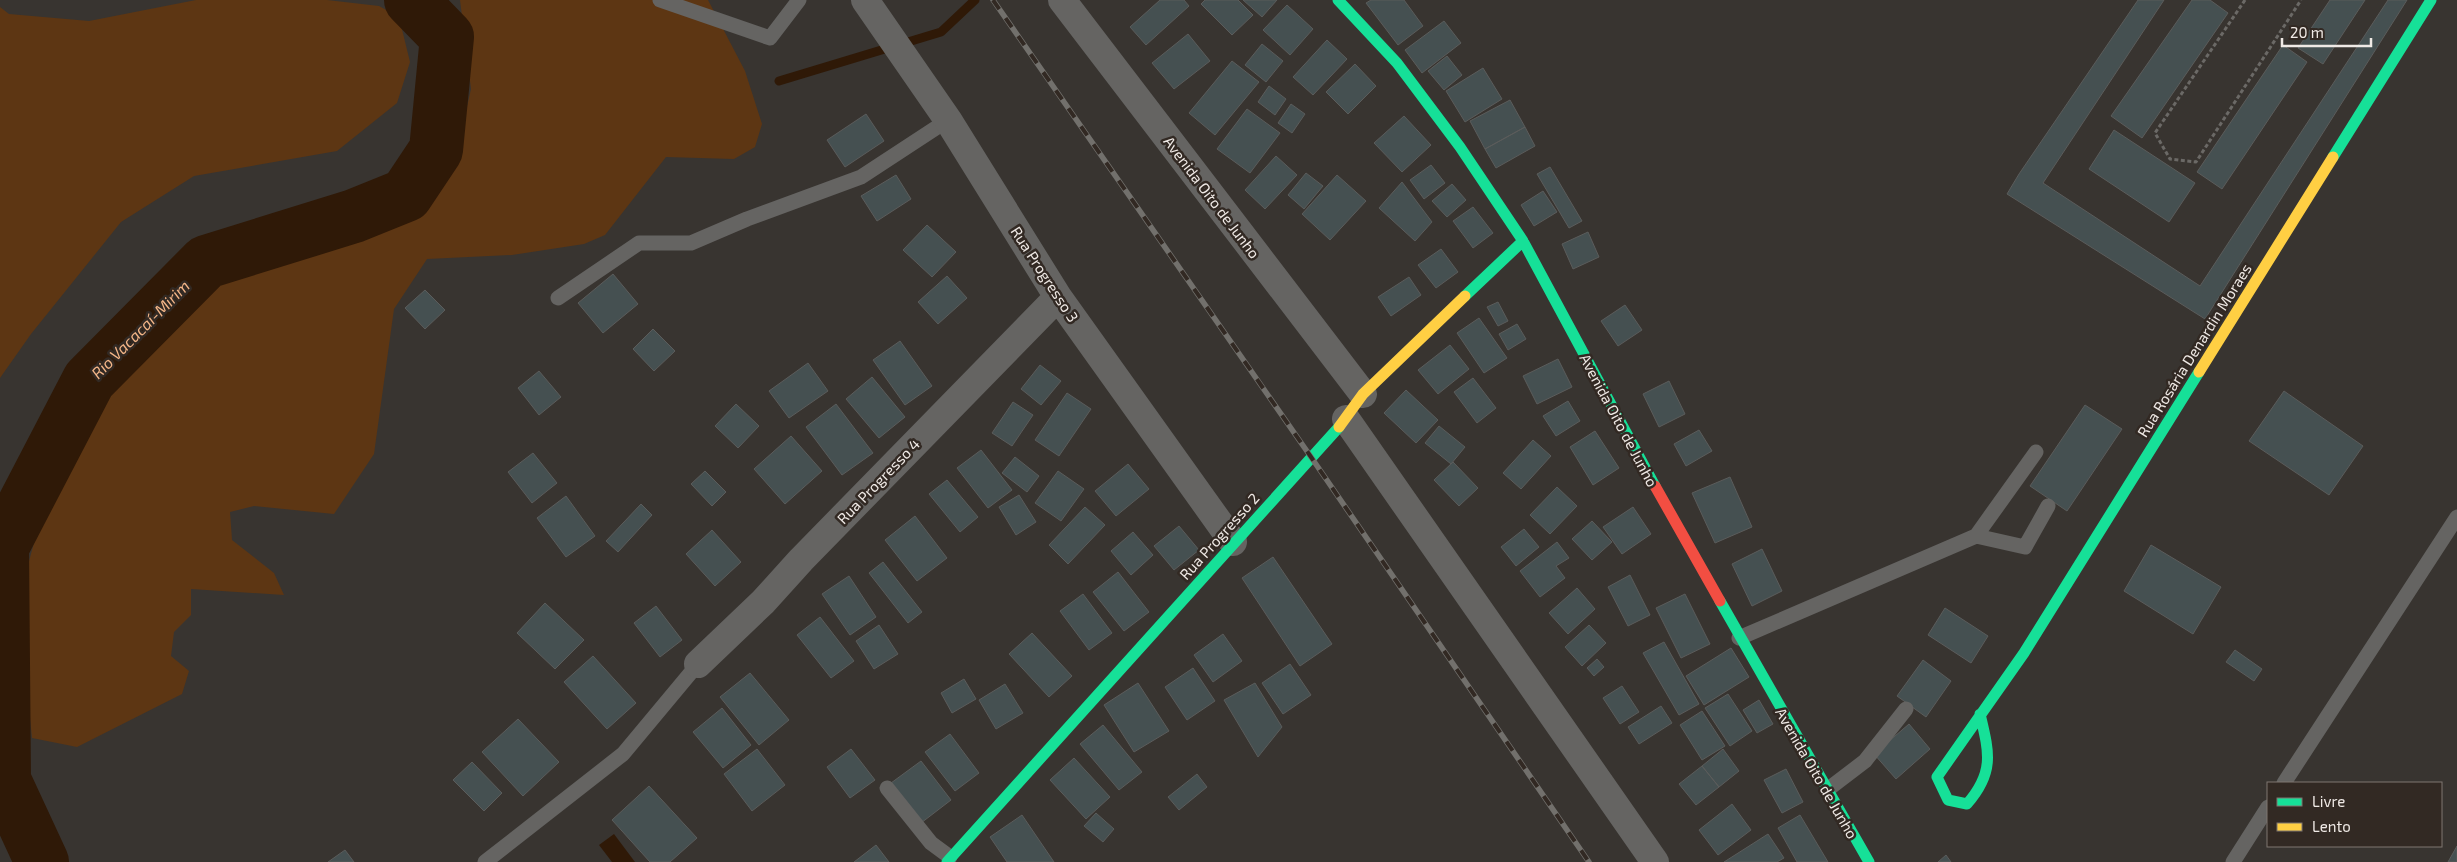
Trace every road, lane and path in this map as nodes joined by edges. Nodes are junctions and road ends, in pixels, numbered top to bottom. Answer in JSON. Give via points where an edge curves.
{"nodes":[{"id":1,"x":660,"y":0,"type":"edge"},
{"id":2,"x":799,"y":0,"type":"edge"},
{"id":3,"x":865,"y":0,"type":"edge"},
{"id":4,"x":1062,"y":0,"type":"edge"},
{"id":5,"x":1338,"y":0,"type":"edge"},
{"id":6,"x":2245,"y":0,"type":"edge"},
{"id":7,"x":2301,"y":0,"type":"edge"},
{"id":8,"x":2430,"y":0,"type":"edge"},
{"id":9,"x":948,"y":120,"type":"junction"},
{"id":10,"x":1523,"y":241,"type":"junction"},
{"id":11,"x":1058,"y":297,"type":"junction"},
{"id":12,"x":558,"y":298,"type":"dead end"},
{"id":13,"x":1362,"y":394,"type":"junction"},
{"id":14,"x":1346,"y":419,"type":"junction"},
{"id":15,"x":2036,"y":452,"type":"dead end"},
{"id":16,"x":2048,"y":506,"type":"dead end"},
{"id":17,"x":2457,"y":518,"type":"edge"},
{"id":18,"x":1976,"y":536,"type":"junction"},
{"id":19,"x":1233,"y":542,"type":"junction"},
{"id":20,"x":1740,"y":638,"type":"junction"},
{"id":21,"x":698,"y":664,"type":"joint"},
{"id":22,"x":1906,"y":709,"type":"dead end"},
{"id":23,"x":1980,"y":714,"type":"junction"},
{"id":24,"x":2285,"y":782,"type":"edge"},
{"id":25,"x":887,"y":788,"type":"dead end"},
{"id":26,"x":1827,"y":790,"type":"junction"},
{"id":27,"x":2267,"y":810,"type":"edge"},
{"id":28,"x":948,"y":860,"type":"edge"},
{"id":29,"x":485,"y":862,"type":"edge"},
{"id":30,"x":1655,"y":862,"type":"edge"},
{"id":31,"x":1869,"y":862,"type":"edge"},
{"id":32,"x":2233,"y":862,"type":"edge"}],
"edges":[{"from":1,"to":2,"type":"lane","via":[[770,38]]},
{"from":3,"to":9,"type":"street","name":"Rua Progresso 3"},
{"from":4,"to":13,"type":"street","name":"Avenida Oito de Junho"},
{"from":5,"to":10,"type":"street","name":"Avenida Oito de Junho","via":[[1397,63],[1460,147]]},
{"from":6,"to":7,"type":"path","via":[[2155,133],[2170,159],[2196,162]]},
{"from":8,"to":23,"type":"street","name":"Rua Rosária Denardin Moraes","via":[[2024,653]]},
{"from":9,"to":11,"type":"street","name":"Rua Progresso 3"},
{"from":9,"to":12,"type":"lane","via":[[861,177],[747,219],[691,244],[639,243]]},
{"from":10,"to":13,"type":"street","name":"Rua Progresso 2"},
{"from":10,"to":20,"type":"street","name":"Avenida Oito de Junho"},
{"from":11,"to":19,"type":"street","name":"Rua Progresso 3"},
{"from":11,"to":21,"type":"street","name":"Rua Progresso 4"},
{"from":13,"to":14,"type":"street","name":"Rua Progresso 2"},
{"from":14,"to":19,"type":"street","name":"Rua Progresso 2"},
{"from":14,"to":30,"type":"street"},
{"from":15,"to":18,"type":"lane"},
{"from":16,"to":18,"type":"lane","via":[[2025,547]]},
{"from":17,"to":24,"type":"lane"},
{"from":18,"to":20,"type":"lane"},
{"from":19,"to":28,"type":"street","name":"Rua Progresso 2"},
{"from":20,"to":26,"type":"street","name":"Avenida Oito de Junho"},
{"from":21,"to":29,"type":"lane","via":[[624,754]]},
{"from":22,"to":26,"type":"lane","via":[[1864,761]]},
{"from":23,"to":23,"type":"street","name":"Rua Rosária Denardin Moraes","via":[[1937,777],[1948,800],[1967,804],[1981,790],[1990,758]]},
{"from":25,"to":28,"type":"lane"},
{"from":26,"to":31,"type":"street","name":"Avenida Oito de Junho"},
{"from":27,"to":32,"type":"lane"}]}
